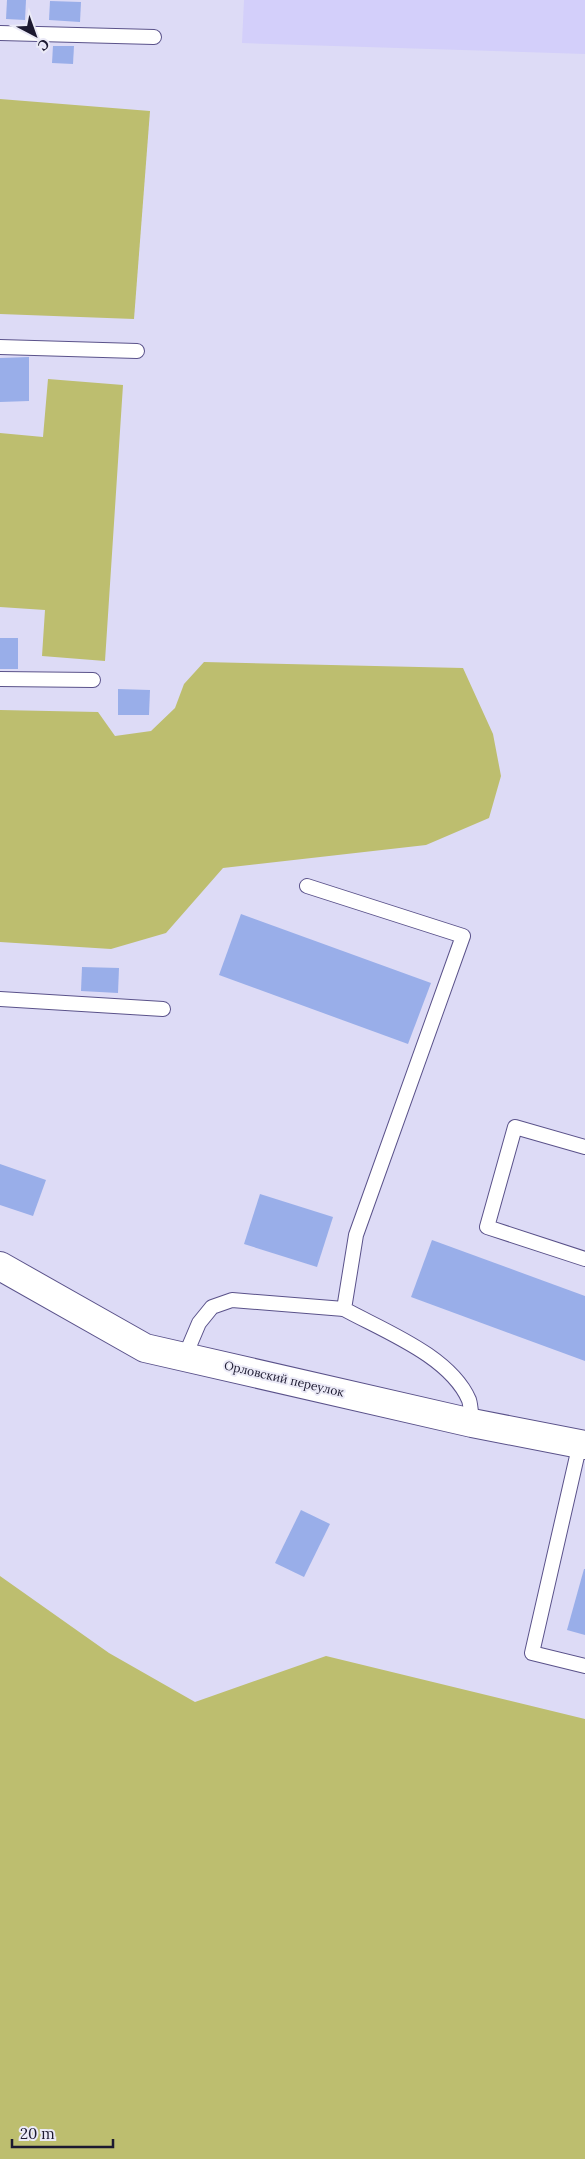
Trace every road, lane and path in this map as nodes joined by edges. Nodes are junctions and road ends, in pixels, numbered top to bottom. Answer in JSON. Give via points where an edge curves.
{"nodes":[{"id":1,"x":0,"y":33,"type":"edge"},
{"id":2,"x":154,"y":37,"type":"dead end"},
{"id":3,"x":0,"y":347,"type":"edge"},
{"id":4,"x":137,"y":351,"type":"dead end"},
{"id":5,"x":0,"y":679,"type":"edge"},
{"id":6,"x":93,"y":680,"type":"dead end"},
{"id":7,"x":307,"y":886,"type":"dead end"},
{"id":8,"x":0,"y":999,"type":"edge"},
{"id":9,"x":163,"y":1009,"type":"dead end"},
{"id":10,"x":585,"y":1147,"type":"edge"},
{"id":11,"x":585,"y":1259,"type":"edge"},
{"id":12,"x":0,"y":1266,"type":"edge"},
{"id":13,"x":344,"y":1309,"type":"junction"},
{"id":14,"x":185,"y":1356,"type":"junction"},
{"id":15,"x":472,"y":1423,"type":"junction"},
{"id":16,"x":583,"y":1444,"type":"edge"},
{"id":17,"x":585,"y":1666,"type":"edge"}],
"edges":[{"from":1,"to":2,"type":"lane"},
{"from":3,"to":4,"type":"lane"},
{"from":5,"to":6,"type":"lane"},
{"from":7,"to":13,"type":"lane","via":[[463,936],[356,1235]]},
{"from":8,"to":9,"type":"lane"},
{"from":10,"to":11,"type":"lane","via":[[516,1127],[488,1227]]},
{"from":12,"to":14,"type":"street","name":"Орловский переулок","via":[[145,1348]]},
{"from":13,"to":14,"type":"lane","via":[[232,1300],[212,1307],[199,1324]]},
{"from":13,"to":15,"type":"lane","via":[[436,1360],[458,1383],[469,1401]]},
{"from":14,"to":15,"type":"street","name":"Орловский переулок"},
{"from":15,"to":16,"type":"street","name":"Орловский переулок"},
{"from":16,"to":17,"type":"lane","via":[[532,1653]]}]}
